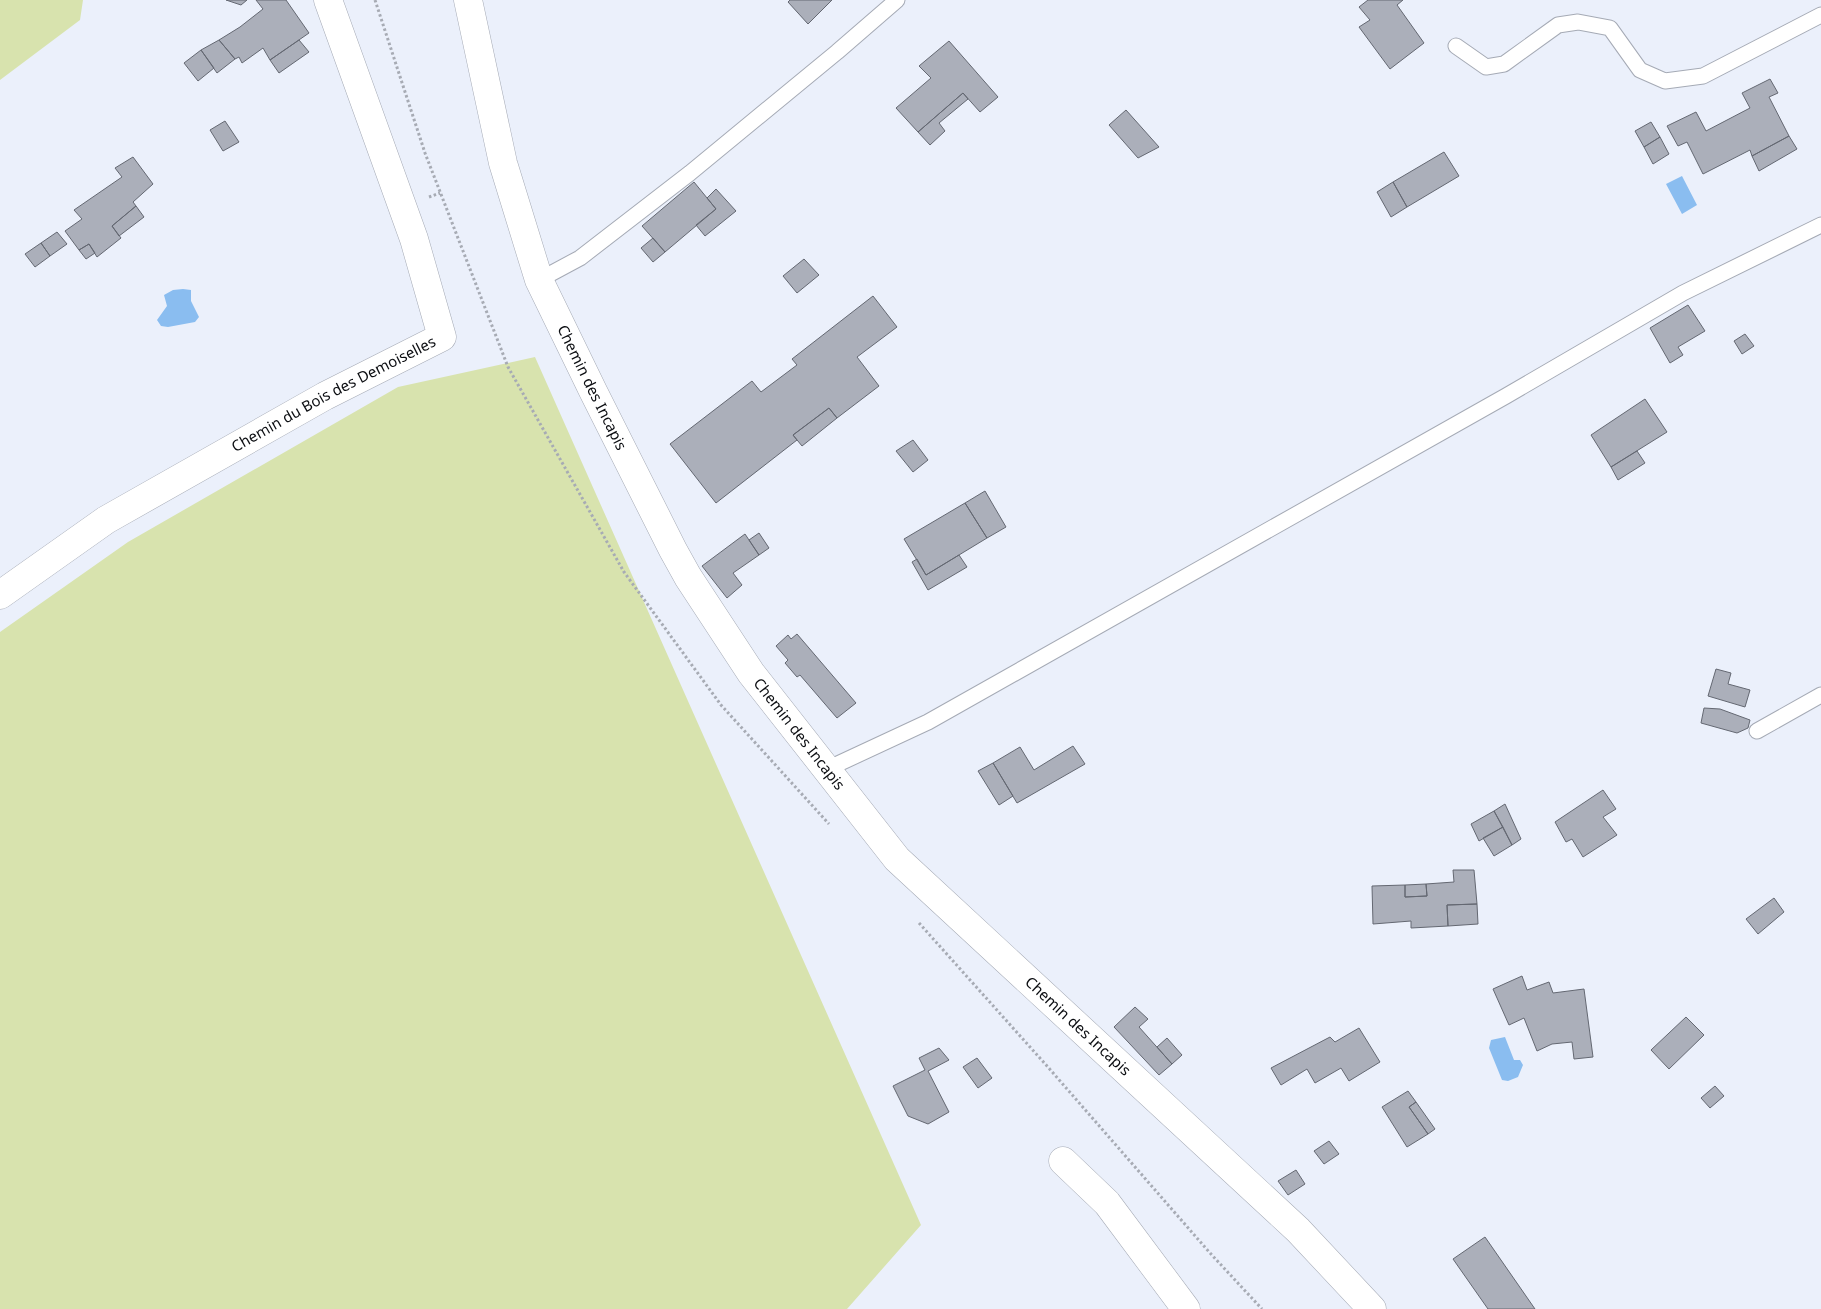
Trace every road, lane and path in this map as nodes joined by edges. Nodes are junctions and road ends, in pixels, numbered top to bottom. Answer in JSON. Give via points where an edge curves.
{"nodes":[{"id":1,"x":328,"y":0,"type":"edge"},
{"id":2,"x":468,"y":0,"type":"edge"},
{"id":3,"x":897,"y":0,"type":"edge"},
{"id":4,"x":1821,"y":14,"type":"edge"},
{"id":5,"x":1456,"y":46,"type":"dead end"},
{"id":6,"x":1821,"y":225,"type":"edge"},
{"id":7,"x":539,"y":280,"type":"junction"},
{"id":8,"x":0,"y":595,"type":"edge"},
{"id":9,"x":1821,"y":695,"type":"edge"},
{"id":10,"x":1757,"y":731,"type":"dead end"},
{"id":11,"x":827,"y":769,"type":"junction"},
{"id":12,"x":1063,"y":1161,"type":"dead end"},
{"id":13,"x":1186,"y":1309,"type":"edge"},
{"id":14,"x":1372,"y":1309,"type":"edge"}],
"edges":[{"from":1,"to":8,"type":"street","name":"Chemin du Bois des Demoiselles","via":[[414,239],[442,337],[325,396],[106,520]]},
{"from":2,"to":7,"type":"street","name":"Chemin des Incapis","via":[[503,162]]},
{"from":3,"to":7,"type":"lane","via":[[690,173],[580,258]]},
{"from":4,"to":5,"type":"lane","via":[[1703,76],[1665,81],[1640,70],[1610,28],[1578,22],[1558,26],[1504,64],[1486,67]]},
{"from":6,"to":11,"type":"lane","via":[[1683,293],[928,722]]},
{"from":7,"to":11,"type":"street","name":"Chemin des Incapis","via":[[688,577],[752,673]]},
{"from":9,"to":10,"type":"lane"},
{"from":11,"to":14,"type":"street","name":"Chemin des Incapis","via":[[897,858],[1298,1230]]},
{"from":12,"to":13,"type":"street","via":[[1107,1203]]}]}
